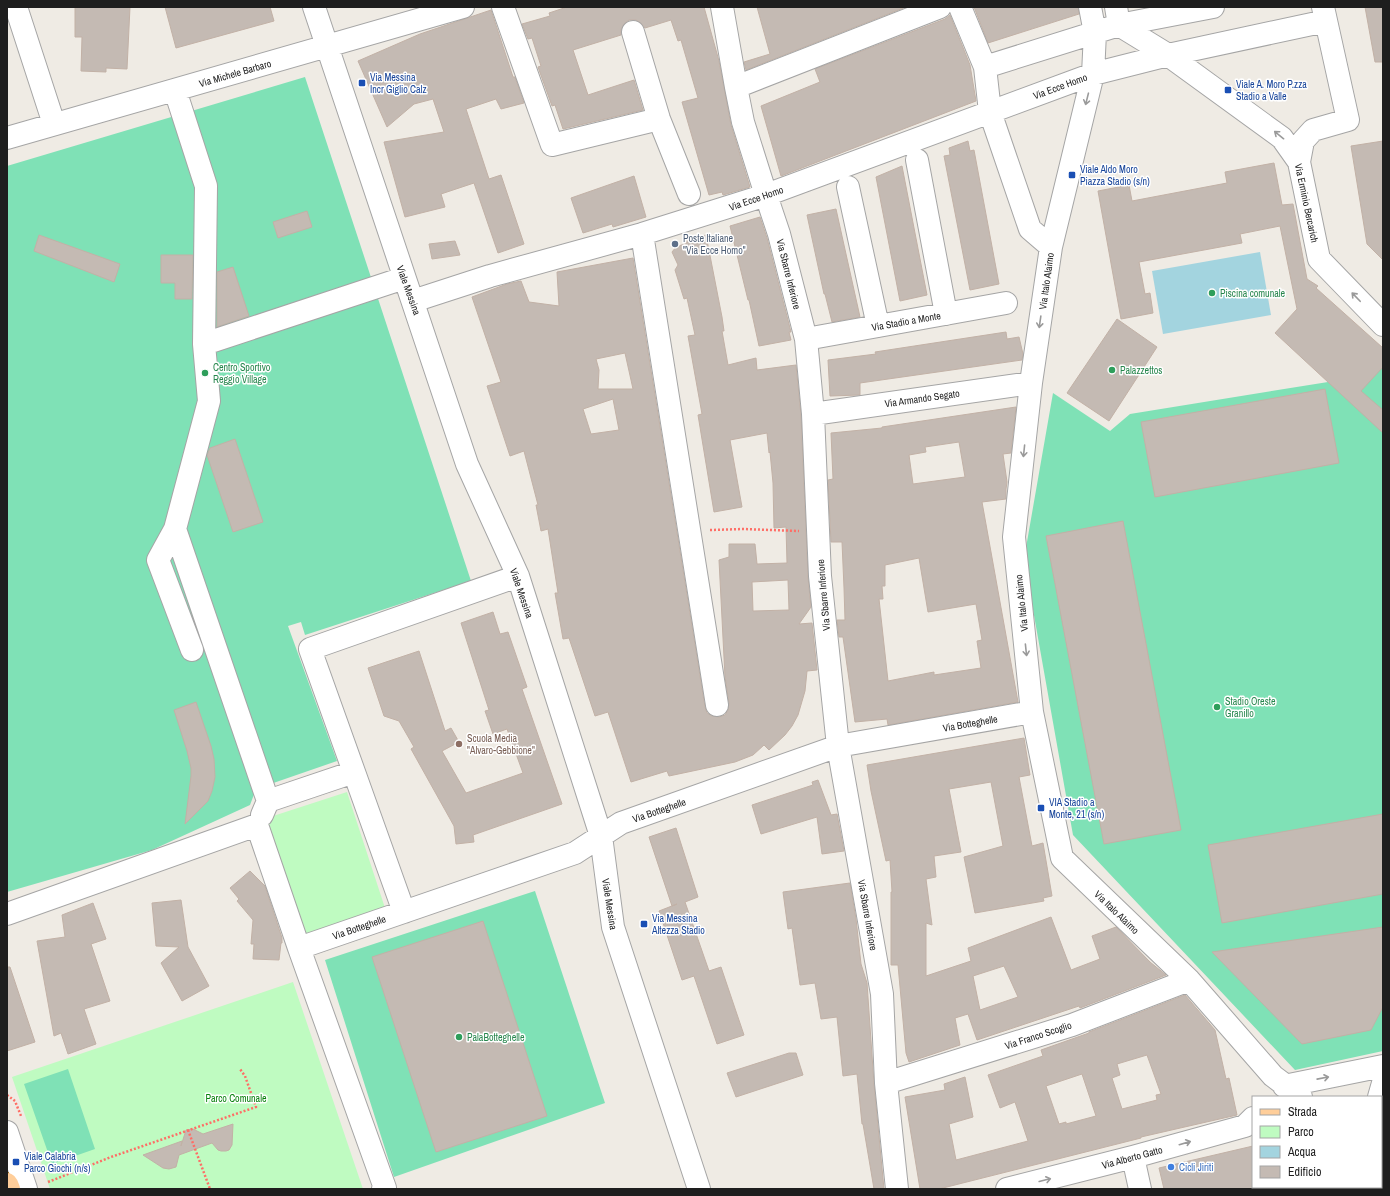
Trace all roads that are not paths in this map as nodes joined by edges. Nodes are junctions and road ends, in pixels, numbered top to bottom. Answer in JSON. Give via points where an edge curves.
{"nodes":[{"id":1,"x":16,"y":7,"type":"edge"},
{"id":2,"x":314,"y":7,"type":"edge"},
{"id":3,"x":463,"y":7,"type":"edge"},
{"id":4,"x":503,"y":7,"type":"edge"},
{"id":5,"x":722,"y":7,"type":"edge"},
{"id":6,"x":940,"y":7,"type":"edge"},
{"id":7,"x":960,"y":7,"type":"edge"},
{"id":8,"x":1090,"y":7,"type":"edge"},
{"id":9,"x":1213,"y":7,"type":"edge"},
{"id":10,"x":434,"y":11,"type":"edge"},
{"id":11,"x":1324,"y":14,"type":"edge"},
{"id":12,"x":1117,"y":16,"type":"edge"},
{"id":13,"x":633,"y":32,"type":"dead end"},
{"id":14,"x":1095,"y":33,"type":"junction"},
{"id":15,"x":327,"y":47,"type":"junction"},
{"id":16,"x":1168,"y":55,"type":"junction"},
{"id":17,"x":985,"y":67,"type":"junction"},
{"id":18,"x":1093,"y":74,"type":"junction"},
{"id":19,"x":736,"y":87,"type":"junction"},
{"id":20,"x":175,"y":90,"type":"junction"},
{"id":21,"x":990,"y":112,"type":"junction"},
{"id":22,"x":659,"y":119,"type":"junction"},
{"id":23,"x":54,"y":124,"type":"junction"},
{"id":24,"x":7,"y":138,"type":"edge"},
{"id":25,"x":918,"y":160,"type":"dead end"},
{"id":26,"x":1299,"y":162,"type":"junction"},
{"id":27,"x":848,"y":187,"type":"dead end"},
{"id":28,"x":690,"y":194,"type":"dead end"},
{"id":29,"x":766,"y":195,"type":"junction"},
{"id":30,"x":642,"y":234,"type":"junction"},
{"id":31,"x":1051,"y":247,"type":"junction"},
{"id":32,"x":404,"y":278,"type":"junction"},
{"id":33,"x":413,"y":301,"type":"junction"},
{"id":34,"x":1006,"y":304,"type":"dead end"},
{"id":35,"x":946,"y":314,"type":"junction"},
{"id":36,"x":1383,"y":325,"type":"edge"},
{"id":37,"x":878,"y":326,"type":"junction"},
{"id":38,"x":806,"y":339,"type":"junction"},
{"id":39,"x":204,"y":344,"type":"junction"},
{"id":40,"x":1031,"y":383,"type":"junction"},
{"id":41,"x":813,"y":414,"type":"junction"},
{"id":42,"x":175,"y":529,"type":"junction"},
{"id":43,"x":518,"y":576,"type":"junction"},
{"id":44,"x":192,"y":650,"type":"dead end"},
{"id":45,"x":717,"y":705,"type":"dead end"},
{"id":46,"x":1032,"y":712,"type":"junction"},
{"id":47,"x":838,"y":746,"type":"junction"},
{"id":48,"x":354,"y":772,"type":"junction"},
{"id":49,"x":268,"y":801,"type":"junction"},
{"id":50,"x":257,"y":824,"type":"junction"},
{"id":51,"x":601,"y":836,"type":"junction"},
{"id":52,"x":404,"y":912,"type":"junction"},
{"id":53,"x":7,"y":914,"type":"edge"},
{"id":54,"x":299,"y":948,"type":"junction"},
{"id":55,"x":1189,"y":980,"type":"junction"},
{"id":56,"x":1383,"y":1066,"type":"edge"},
{"id":57,"x":886,"y":1083,"type":"junction"},
{"id":58,"x":1383,"y":1083,"type":"edge"},
{"id":59,"x":1286,"y":1093,"type":"edge"},
{"id":60,"x":1379,"y":1096,"type":"edge"},
{"id":61,"x":1252,"y":1119,"type":"edge"},
{"id":62,"x":7,"y":1132,"type":"edge"},
{"id":63,"x":1133,"y":1157,"type":"junction"},
{"id":64,"x":7,"y":1184,"type":"edge"},
{"id":65,"x":8,"y":1189,"type":"edge"},
{"id":66,"x":26,"y":1189,"type":"edge"},
{"id":67,"x":384,"y":1189,"type":"edge"},
{"id":68,"x":699,"y":1189,"type":"edge"},
{"id":69,"x":897,"y":1189,"type":"edge"},
{"id":70,"x":1007,"y":1189,"type":"edge"},
{"id":71,"x":1140,"y":1189,"type":"edge"}],
"edges":[{"from":1,"to":23,"type":"street"},
{"from":2,"to":15,"type":"street","name":"Viale Messina"},
{"from":3,"to":10,"type":"street","name":"Via Michele Barbaro"},
{"from":4,"to":22,"type":"street","via":[[552,145]]},
{"from":5,"to":19,"type":"street","name":"Via Sbarre Inferiore"},
{"from":6,"to":19,"type":"street"},
{"from":7,"to":17,"type":"street"},
{"from":8,"to":14,"type":"street","name":"Via Italo Alaimo"},
{"from":9,"to":12,"type":"street"},
{"from":10,"to":15,"type":"street","name":"Via Michele Barbaro"},
{"from":11,"to":16,"type":"street","name":"Via Ecce Homo"},
{"from":11,"to":26,"type":"street","via":[[1348,120],[1314,130],[1303,141]]},
{"from":12,"to":14,"type":"street"},
{"from":12,"to":16,"type":"street","name":"Via Erminio Bercarich"},
{"from":13,"to":22,"type":"street"},
{"from":14,"to":17,"type":"street"},
{"from":14,"to":18,"type":"street","name":"Via Italo Alaimo"},
{"from":15,"to":20,"type":"street","name":"Via Michele Barbaro"},
{"from":15,"to":32,"type":"street","name":"Viale Messina"},
{"from":16,"to":18,"type":"street","name":"Via Ecce Homo"},
{"from":26,"to":16,"type":"street","name":"Via Erminio Bercarich","one_way":true,"via":[[1282,138]]},
{"from":17,"to":21,"type":"street"},
{"from":18,"to":21,"type":"street","name":"Via Ecce Homo"},
{"from":18,"to":31,"type":"street","name":"Via Italo Alaimo","one_way":true},
{"from":19,"to":29,"type":"street","name":"Via Sbarre Inferiore","via":[[743,122]]},
{"from":20,"to":23,"type":"street","name":"Via Michele Barbaro"},
{"from":20,"to":39,"type":"street","via":[[206,186]]},
{"from":21,"to":29,"type":"street","name":"Via Ecce Homo"},
{"from":21,"to":31,"type":"street","via":[[1030,229]]},
{"from":22,"to":28,"type":"street"},
{"from":23,"to":24,"type":"street","name":"Via Michele Barbaro"},
{"from":25,"to":35,"type":"street"},
{"from":36,"to":26,"type":"street","name":"Via Erminio Bercarich","one_way":true,"via":[[1319,259]]},
{"from":27,"to":37,"type":"street"},
{"from":29,"to":30,"type":"street","name":"Via Ecce Homo"},
{"from":29,"to":38,"type":"street","name":"Via Sbarre Inferiore","via":[[779,234]]},
{"from":30,"to":33,"type":"street","name":"Via Ecce Homo","via":[[490,276]]},
{"from":30,"to":45,"type":"street"},
{"from":31,"to":40,"type":"street","name":"Via Italo Alaimo","one_way":true},
{"from":32,"to":33,"type":"street","name":"Viale Messina"},
{"from":32,"to":39,"type":"street"},
{"from":33,"to":43,"type":"street","name":"Viale Messina","via":[[466,464]]},
{"from":34,"to":35,"type":"street","name":"Via Stadio a Monte"},
{"from":35,"to":37,"type":"street","name":"Via Stadio a Monte"},
{"from":37,"to":38,"type":"street","name":"Via Stadio a Monte"},
{"from":38,"to":41,"type":"street","name":"Via Sbarre Inferiore"},
{"from":39,"to":42,"type":"street","via":[[209,402]]},
{"from":40,"to":41,"type":"street","name":"Via Armando Segato"},
{"from":40,"to":46,"type":"street","name":"Via Italo Alaimo","one_way":true,"via":[[1014,537]]},
{"from":41,"to":47,"type":"street","name":"Via Sbarre Inferiore","via":[[820,576]]},
{"from":42,"to":44,"type":"street","via":[[158,560]]},
{"from":42,"to":49,"type":"street"},
{"from":43,"to":48,"type":"street","via":[[310,649]]},
{"from":43,"to":51,"type":"street","name":"Viale Messina"},
{"from":46,"to":47,"type":"street","name":"Via Botteghelle"},
{"from":46,"to":55,"type":"street","name":"Via Italo Alaimo","via":[[1062,858]]},
{"from":47,"to":51,"type":"street","name":"Via Botteghelle","via":[[621,823]]},
{"from":47,"to":57,"type":"street","name":"Via Sbarre Inferiore","via":[[882,994]]},
{"from":48,"to":49,"type":"street"},
{"from":48,"to":52,"type":"street"},
{"from":49,"to":50,"type":"street"},
{"from":50,"to":53,"type":"street"},
{"from":50,"to":54,"type":"street"},
{"from":51,"to":52,"type":"street","name":"Via Botteghelle","via":[[574,853]]},
{"from":51,"to":68,"type":"street","name":"Viale Messina","via":[[613,927]]},
{"from":52,"to":54,"type":"street","name":"Via Botteghelle"},
{"from":54,"to":67,"type":"street"},
{"from":55,"to":57,"type":"street","name":"Via Franco Scoglio","via":[[1072,1025]]},
{"from":55,"to":59,"type":"street","name":"Via Italo Alaimo"},
{"from":59,"to":56,"type":"street","one_way":true},
{"from":57,"to":69,"type":"street","name":"Via Sbarre Inferiore"},
{"from":58,"to":60,"type":"street"},
{"from":63,"to":61,"type":"street","name":"Via Alberto Gatto","one_way":true,"via":[[1245,1126]]},
{"from":62,"to":66,"type":"street"},
{"from":70,"to":63,"type":"street","name":"Via Alberto Gatto","one_way":true},
{"from":63,"to":71,"type":"street"},
{"from":64,"to":65,"type":"main road"}]}
